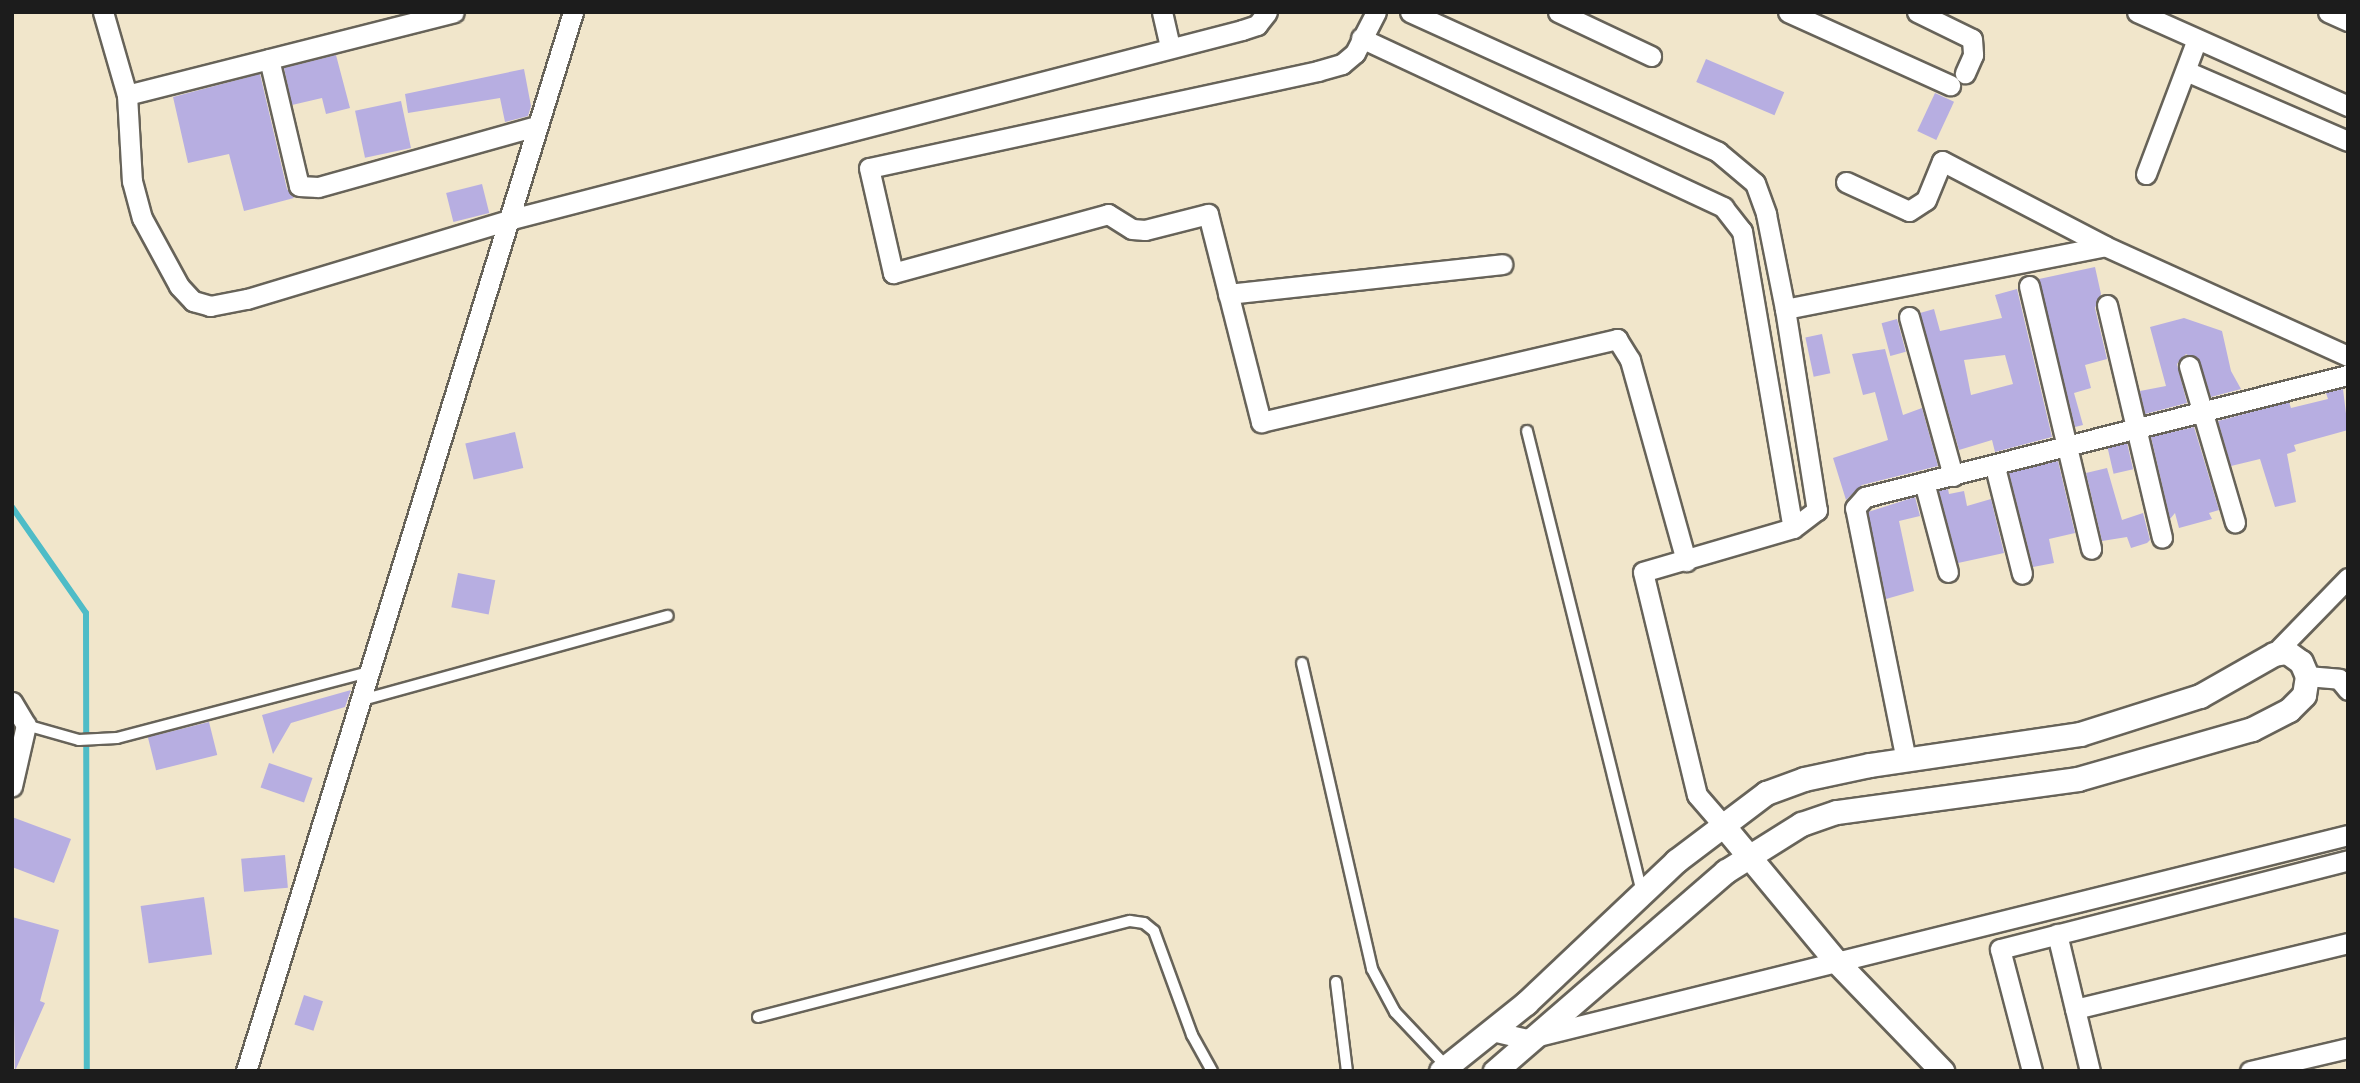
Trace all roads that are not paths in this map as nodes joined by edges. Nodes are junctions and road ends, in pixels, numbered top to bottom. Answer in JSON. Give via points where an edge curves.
{"nodes":[{"id":1,"x":103,"y":12,"type":"edge"},
{"id":2,"x":454,"y":12,"type":"edge"},
{"id":3,"x":573,"y":12,"type":"edge"},
{"id":4,"x":1162,"y":12,"type":"edge"},
{"id":5,"x":1267,"y":12,"type":"edge"},
{"id":6,"x":1376,"y":12,"type":"edge"},
{"id":7,"x":1410,"y":12,"type":"edge"},
{"id":8,"x":1558,"y":12,"type":"edge"},
{"id":9,"x":1788,"y":12,"type":"edge"},
{"id":10,"x":1917,"y":12,"type":"edge"},
{"id":11,"x":2137,"y":12,"type":"edge"},
{"id":12,"x":2328,"y":12,"type":"edge"},
{"id":13,"x":2348,"y":21,"type":"edge"},
{"id":14,"x":1361,"y":37,"type":"junction"},
{"id":15,"x":2197,"y":39,"type":"junction"},
{"id":16,"x":1170,"y":47,"type":"junction"},
{"id":17,"x":1651,"y":56,"type":"dead end"},
{"id":18,"x":269,"y":59,"type":"junction"},
{"id":19,"x":2186,"y":71,"type":"junction"},
{"id":20,"x":127,"y":95,"type":"junction"},
{"id":21,"x":2348,"y":106,"type":"edge"},
{"id":22,"x":537,"y":126,"type":"junction"},
{"id":23,"x":2348,"y":141,"type":"edge"},
{"id":24,"x":2146,"y":174,"type":"dead end"},
{"id":25,"x":1846,"y":182,"type":"dead end"},
{"id":26,"x":508,"y":220,"type":"junction"},
{"id":27,"x":2105,"y":246,"type":"junction"},
{"id":28,"x":1502,"y":264,"type":"dead end"},
{"id":29,"x":2029,"y":286,"type":"dead end"},
{"id":30,"x":1228,"y":294,"type":"junction"},
{"id":31,"x":2107,"y":305,"type":"dead end"},
{"id":32,"x":1784,"y":309,"type":"junction"},
{"id":33,"x":1909,"y":317,"type":"dead end"},
{"id":34,"x":2348,"y":356,"type":"edge"},
{"id":35,"x":2189,"y":366,"type":"dead end"},
{"id":36,"x":2348,"y":375,"type":"edge"},
{"id":37,"x":2203,"y":413,"type":"junction"},
{"id":38,"x":2136,"y":430,"type":"junction"},
{"id":39,"x":1527,"y":431,"type":"dead end"},
{"id":40,"x":2066,"y":449,"type":"junction"},
{"id":41,"x":1995,"y":467,"type":"junction"},
{"id":42,"x":1953,"y":476,"type":"junction"},
{"id":43,"x":1924,"y":482,"type":"junction"},
{"id":44,"x":2235,"y":522,"type":"dead end"},
{"id":45,"x":1793,"y":528,"type":"junction"},
{"id":46,"x":2162,"y":538,"type":"dead end"},
{"id":47,"x":2091,"y":549,"type":"dead end"},
{"id":48,"x":1686,"y":561,"type":"junction"},
{"id":49,"x":1948,"y":572,"type":"dead end"},
{"id":50,"x":2022,"y":574,"type":"dead end"},
{"id":51,"x":2348,"y":578,"type":"edge"},
{"id":52,"x":668,"y":616,"type":"dead end"},
{"id":53,"x":2274,"y":654,"type":"junction"},
{"id":54,"x":1302,"y":663,"type":"dead end"},
{"id":55,"x":371,"y":671,"type":"junction"},
{"id":56,"x":2307,"y":676,"type":"junction"},
{"id":57,"x":2348,"y":690,"type":"edge"},
{"id":58,"x":362,"y":700,"type":"junction"},
{"id":59,"x":12,"y":702,"type":"edge"},
{"id":60,"x":26,"y":725,"type":"junction"},
{"id":61,"x":1906,"y":760,"type":"junction"},
{"id":62,"x":12,"y":786,"type":"edge"},
{"id":63,"x":1721,"y":824,"type":"junction"},
{"id":64,"x":2348,"y":835,"type":"edge"},
{"id":65,"x":1748,"y":857,"type":"junction"},
{"id":66,"x":2348,"y":860,"type":"edge"},
{"id":67,"x":1642,"y":894,"type":"junction"},
{"id":68,"x":2057,"y":934,"type":"junction"},
{"id":69,"x":2348,"y":943,"type":"edge"},
{"id":70,"x":1834,"y":959,"type":"junction"},
{"id":71,"x":1336,"y":982,"type":"dead end"},
{"id":72,"x":2075,"y":1009,"type":"junction"},
{"id":73,"x":758,"y":1017,"type":"dead end"},
{"id":74,"x":1492,"y":1031,"type":"junction"},
{"id":75,"x":1526,"y":1040,"type":"junction"},
{"id":76,"x":2348,"y":1048,"type":"edge"},
{"id":77,"x":1444,"y":1069,"type":"edge"},
{"id":78,"x":246,"y":1071,"type":"edge"},
{"id":79,"x":1212,"y":1071,"type":"edge"},
{"id":80,"x":1347,"y":1071,"type":"edge"},
{"id":81,"x":1495,"y":1071,"type":"edge"},
{"id":82,"x":1942,"y":1071,"type":"edge"},
{"id":83,"x":2032,"y":1071,"type":"edge"},
{"id":84,"x":2090,"y":1071,"type":"edge"},
{"id":85,"x":2250,"y":1071,"type":"edge"}],
"edges":[{"from":1,"to":20,"type":"street"},
{"from":2,"to":18,"type":"street"},
{"from":3,"to":22,"type":"street"},
{"from":4,"to":16,"type":"street"},
{"from":5,"to":16,"type":"street","via":[[1257,25]]},
{"from":6,"to":14,"type":"street"},
{"from":7,"to":32,"type":"street","via":[[1718,152],[1755,183],[1766,214]]},
{"from":8,"to":17,"type":"street"},
{"from":9,"to":10,"type":"street","via":[[1958,79],[1974,47],[1972,39]]},
{"from":11,"to":15,"type":"street"},
{"from":12,"to":13,"type":"street"},
{"from":14,"to":30,"type":"street","via":[[1355,53],[1342,64],[1318,71],[869,168],[893,273],[1108,214],[1132,229],[1145,230],[1208,214]]},
{"from":14,"to":45,"type":"street","via":[[1723,207],[1742,231]]},
{"from":15,"to":19,"type":"street"},
{"from":15,"to":21,"type":"street"},
{"from":16,"to":26,"type":"street"},
{"from":18,"to":20,"type":"street"},
{"from":18,"to":22,"type":"street","via":[[299,186],[318,187]]},
{"from":19,"to":23,"type":"street"},
{"from":19,"to":24,"type":"street"},
{"from":20,"to":26,"type":"street","via":[[135,198],[151,238],[193,301],[210,306],[247,299]]},
{"from":22,"to":26,"type":"street"},
{"from":25,"to":27,"type":"street","via":[[1909,211],[1926,200],[1942,161]]},
{"from":26,"to":55,"type":"street"},
{"from":27,"to":32,"type":"street"},
{"from":27,"to":34,"type":"street"},
{"from":28,"to":30,"type":"street"},
{"from":29,"to":40,"type":"street"},
{"from":30,"to":48,"type":"street","via":[[1261,422],[1617,339],[1630,360]]},
{"from":31,"to":38,"type":"street"},
{"from":32,"to":45,"type":"street","via":[[1819,501],[1810,519]]},
{"from":33,"to":42,"type":"street"},
{"from":35,"to":37,"type":"street"},
{"from":36,"to":37,"type":"street"},
{"from":37,"to":38,"type":"street"},
{"from":37,"to":44,"type":"street"},
{"from":38,"to":40,"type":"street"},
{"from":38,"to":46,"type":"street"},
{"from":39,"to":67,"type":"lane"},
{"from":40,"to":41,"type":"street"},
{"from":40,"to":47,"type":"street"},
{"from":41,"to":42,"type":"street"},
{"from":41,"to":50,"type":"street"},
{"from":42,"to":43,"type":"street"},
{"from":43,"to":49,"type":"street"},
{"from":43,"to":61,"type":"street","via":[[1865,497],[1855,508]]},
{"from":45,"to":48,"type":"street"},
{"from":48,"to":63,"type":"street","via":[[1643,572],[1697,795]]},
{"from":51,"to":53,"type":"street"},
{"from":52,"to":58,"type":"lane"},
{"from":53,"to":56,"type":"street","via":[[2287,652],[2301,662]]},
{"from":53,"to":61,"type":"street","via":[[2200,696],[2144,716],[2080,734]]},
{"from":54,"to":77,"type":"lane","via":[[1372,969],[1395,1012]]},
{"from":55,"to":58,"type":"street"},
{"from":55,"to":60,"type":"lane","via":[[117,738],[79,740]]},
{"from":56,"to":57,"type":"street","via":[[2339,679]]},
{"from":56,"to":65,"type":"street","via":[[2304,695],[2289,710],[2252,729],[2078,779],[1836,813],[1801,824]]},
{"from":58,"to":78,"type":"street"},
{"from":59,"to":60,"type":"street"},
{"from":60,"to":62,"type":"street"},
{"from":61,"to":63,"type":"street","via":[[1804,779],[1766,793]]},
{"from":63,"to":65,"type":"street"},
{"from":63,"to":67,"type":"street"},
{"from":64,"to":70,"type":"street"},
{"from":65,"to":70,"type":"street"},
{"from":65,"to":75,"type":"street"},
{"from":66,"to":68,"type":"street"},
{"from":67,"to":74,"type":"street"},
{"from":68,"to":72,"type":"street"},
{"from":68,"to":83,"type":"street","via":[[2000,949]]},
{"from":69,"to":72,"type":"street"},
{"from":70,"to":75,"type":"street"},
{"from":70,"to":82,"type":"street"},
{"from":71,"to":80,"type":"lane"},
{"from":72,"to":84,"type":"street"},
{"from":73,"to":79,"type":"lane","via":[[1130,921],[1144,923],[1158,939],[1180,1006]]},
{"from":74,"to":75,"type":"street"},
{"from":74,"to":77,"type":"street"},
{"from":75,"to":81,"type":"street"},
{"from":76,"to":85,"type":"street"}]}
